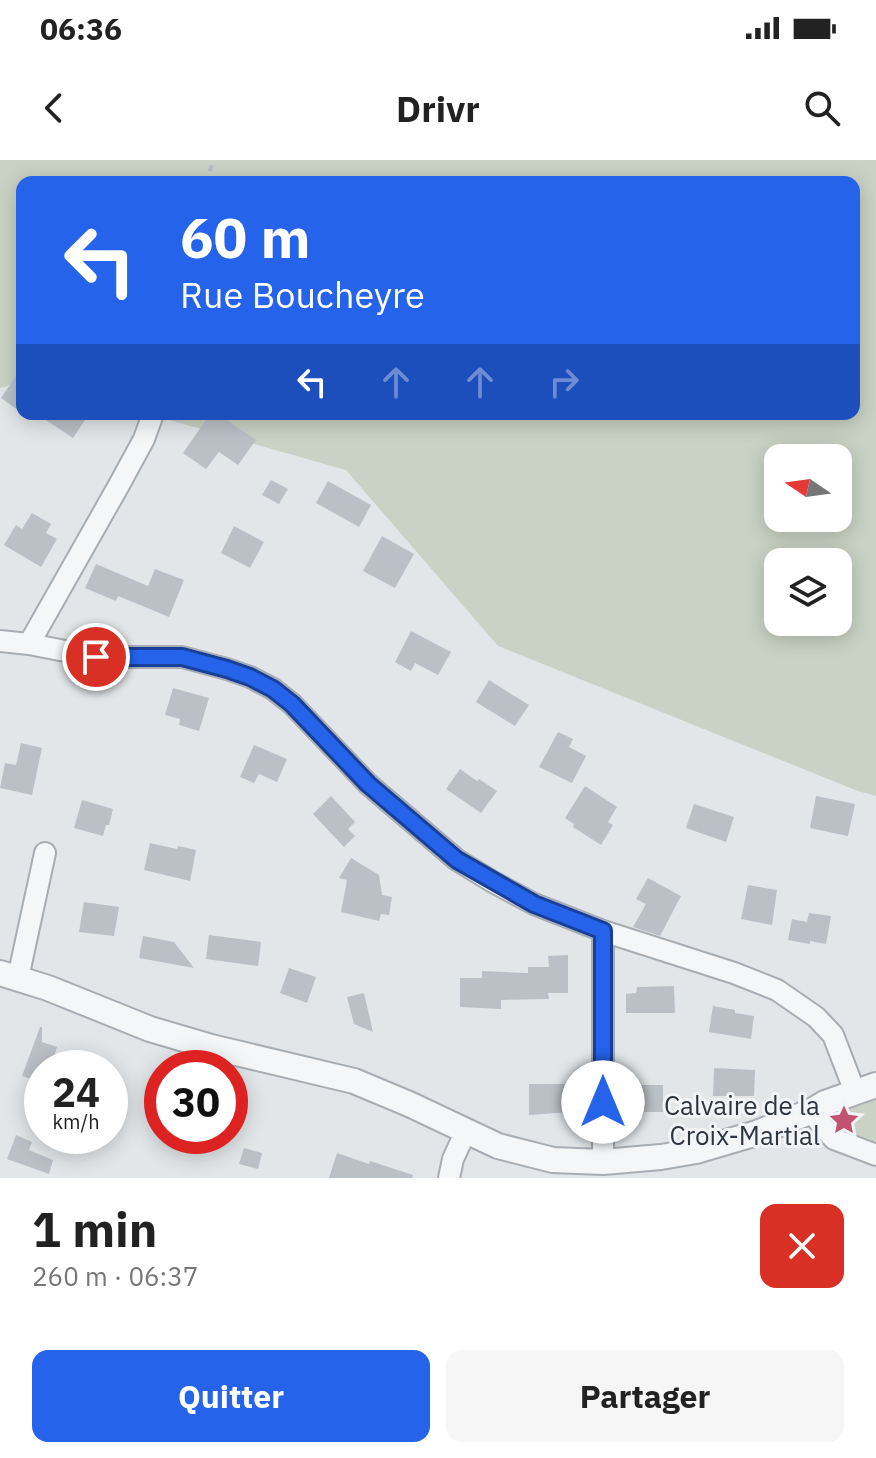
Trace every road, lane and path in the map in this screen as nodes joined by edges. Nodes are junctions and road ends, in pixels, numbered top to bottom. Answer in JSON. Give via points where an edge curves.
{"nodes":[{"id":1,"x":151,"y":420,"type":"edge"},
{"id":2,"x":0,"y":641,"type":"edge"},
{"id":3,"x":29,"y":644,"type":"junction"},
{"id":4,"x":45,"y":853,"type":"dead end"},
{"id":5,"x":603,"y":931,"type":"junction"},
{"id":6,"x":9,"y":976,"type":"edge"},
{"id":7,"x":866,"y":1089,"type":"edge"},
{"id":8,"x":812,"y":1111,"type":"junction"},
{"id":9,"x":465,"y":1133,"type":"junction"},
{"id":10,"x":876,"y":1155,"type":"edge"},
{"id":11,"x":603,"y":1162,"type":"junction"},
{"id":12,"x":449,"y":1178,"type":"edge"}],
"edges":[{"from":1,"to":3,"type":"street"},
{"from":2,"to":3,"type":"street"},
{"from":3,"to":5,"type":"street","via":[[96,657],[182,657],[250,677],[292,704],[368,784],[457,860],[534,904]]},
{"from":4,"to":6,"type":"street"},
{"from":5,"to":7,"type":"street","via":[[777,990],[833,1035]]},
{"from":5,"to":11,"type":"street"},
{"from":6,"to":9,"type":"street","via":[[162,1033],[354,1081]]},
{"from":7,"to":8,"type":"street"},
{"from":8,"to":10,"type":"street","via":[[834,1139]]},
{"from":8,"to":11,"type":"street","via":[[696,1151]]},
{"from":9,"to":11,"type":"street","via":[[553,1160]]},
{"from":9,"to":12,"type":"street"}]}
